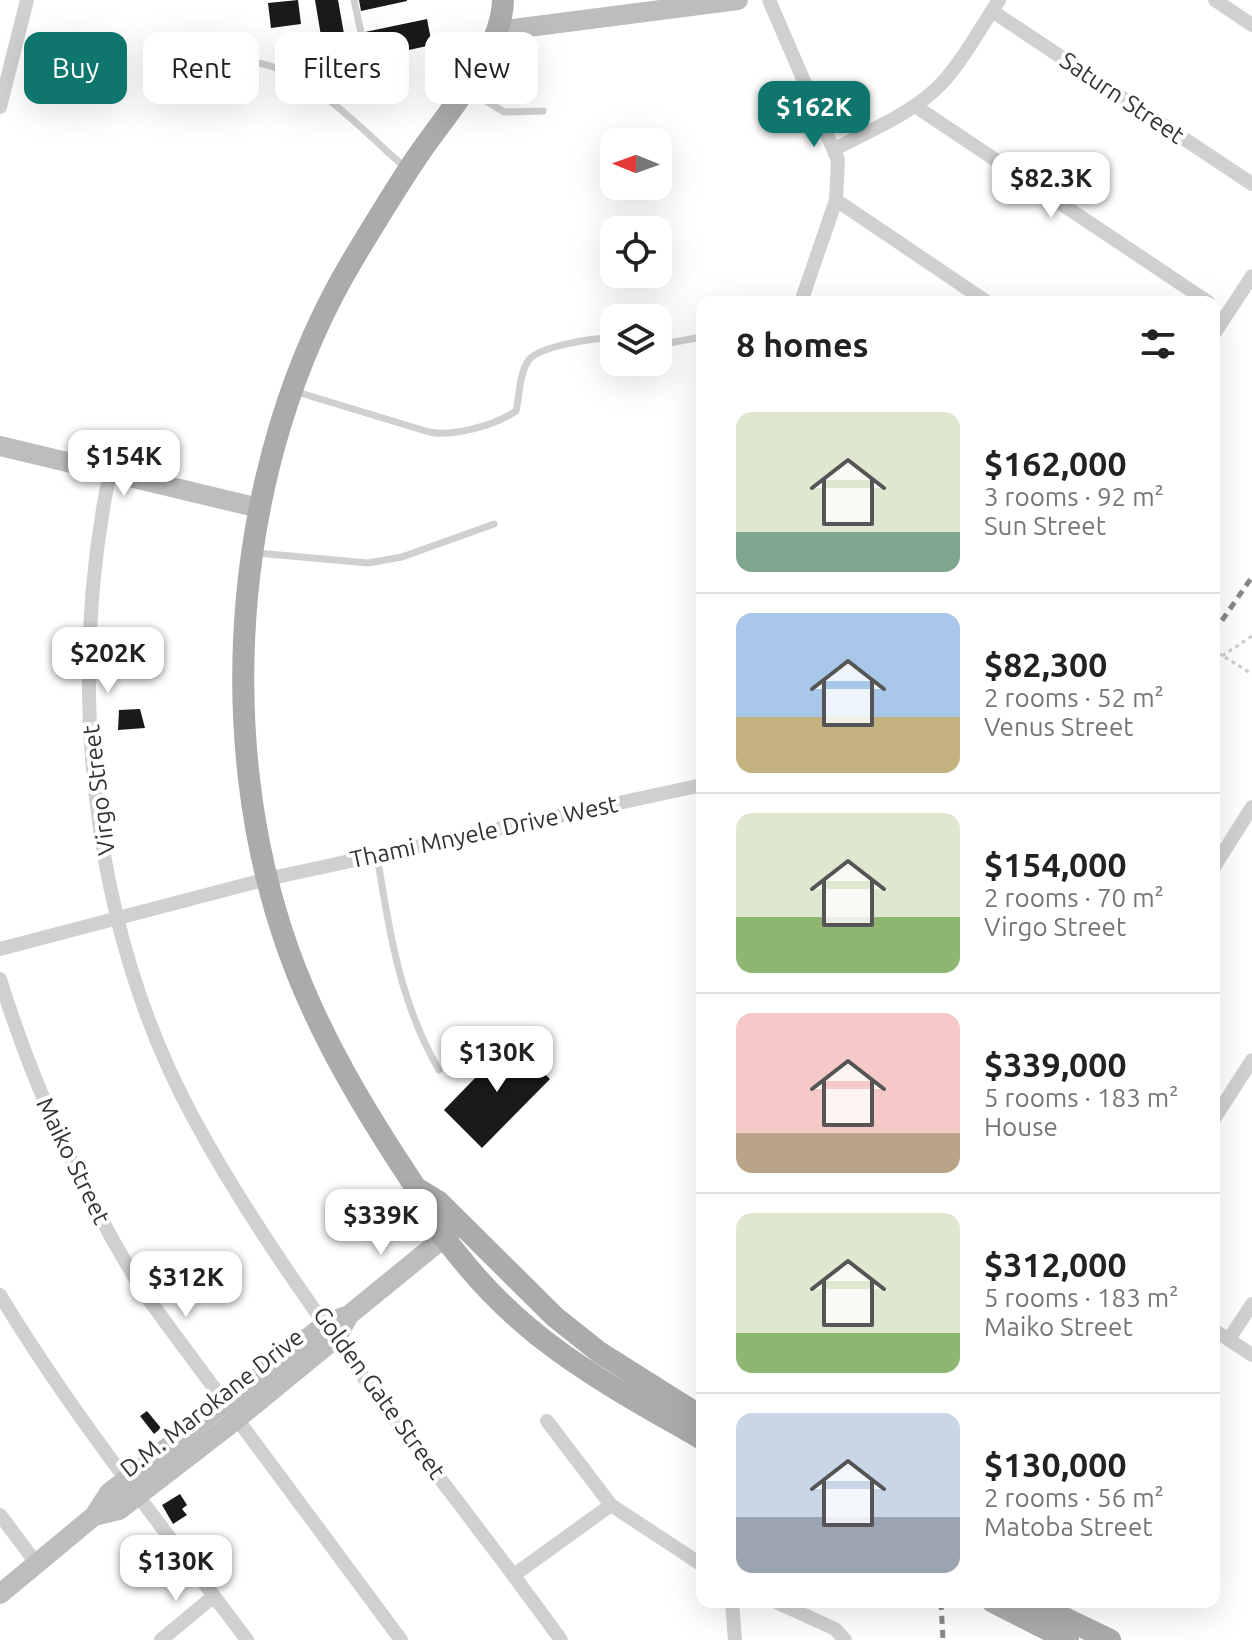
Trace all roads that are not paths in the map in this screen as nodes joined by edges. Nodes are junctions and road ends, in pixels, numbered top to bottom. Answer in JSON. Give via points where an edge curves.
{"nodes":[{"id":1,"x":27,"y":0,"type":"edge"},
{"id":2,"x":354,"y":0,"type":"edge"},
{"id":3,"x":503,"y":0,"type":"edge"},
{"id":4,"x":738,"y":0,"type":"edge"},
{"id":5,"x":769,"y":0,"type":"edge"},
{"id":6,"x":1215,"y":0,"type":"edge"},
{"id":7,"x":995,"y":6,"type":"edge"},
{"id":8,"x":1252,"y":25,"type":"edge"},
{"id":9,"x":497,"y":31,"type":"joint"},
{"id":10,"x":361,"y":32,"type":"edge"},
{"id":11,"x":6,"y":62,"type":"edge"},
{"id":12,"x":259,"y":65,"type":"edge"},
{"id":13,"x":453,"y":104,"type":"edge"},
{"id":14,"x":491,"y":104,"type":"edge"},
{"id":15,"x":915,"y":106,"type":"junction"},
{"id":16,"x":0,"y":107,"type":"edge"},
{"id":17,"x":543,"y":111,"type":"dead end"},
{"id":18,"x":835,"y":149,"type":"junction"},
{"id":19,"x":408,"y":171,"type":"junction"},
{"id":20,"x":1252,"y":184,"type":"edge"},
{"id":21,"x":836,"y":200,"type":"junction"},
{"id":22,"x":1252,"y":276,"type":"edge"},
{"id":23,"x":803,"y":296,"type":"edge"},
{"id":24,"x":978,"y":296,"type":"edge"},
{"id":25,"x":1199,"y":296,"type":"edge"},
{"id":26,"x":1220,"y":310,"type":"edge"},
{"id":27,"x":696,"y":338,"type":"edge"},
{"id":28,"x":600,"y":341,"type":"edge"},
{"id":29,"x":672,"y":342,"type":"edge"},
{"id":30,"x":295,"y":391,"type":"junction"},
{"id":31,"x":0,"y":446,"type":"edge"},
{"id":32,"x":110,"y":472,"type":"junction"},
{"id":33,"x":259,"y":508,"type":"junction"},
{"id":34,"x":494,"y":524,"type":"dead end"},
{"id":35,"x":251,"y":553,"type":"junction"},
{"id":36,"x":696,"y":786,"type":"edge"},
{"id":37,"x":1252,"y":807,"type":"edge"},
{"id":38,"x":377,"y":855,"type":"junction"},
{"id":39,"x":1220,"y":858,"type":"edge"},
{"id":40,"x":267,"y":879,"type":"junction"},
{"id":41,"x":117,"y":918,"type":"junction"},
{"id":42,"x":0,"y":949,"type":"edge"},
{"id":43,"x":0,"y":979,"type":"edge"},
{"id":44,"x":1252,"y":1060,"type":"edge"},
{"id":45,"x":439,"y":1070,"type":"dead end"},
{"id":46,"x":1220,"y":1110,"type":"edge"},
{"id":47,"x":452,"y":1231,"type":"junction"},
{"id":48,"x":0,"y":1295,"type":"edge"},
{"id":49,"x":1252,"y":1304,"type":"edge"},
{"id":50,"x":332,"y":1330,"type":"junction"},
{"id":51,"x":1220,"y":1334,"type":"edge"},
{"id":52,"x":1229,"y":1339,"type":"junction"},
{"id":53,"x":1252,"y":1355,"type":"edge"},
{"id":54,"x":230,"y":1410,"type":"junction"},
{"id":55,"x":696,"y":1413,"type":"edge"},
{"id":56,"x":547,"y":1421,"type":"dead end"},
{"id":57,"x":696,"y":1436,"type":"edge"},
{"id":58,"x":131,"y":1488,"type":"junction"},
{"id":59,"x":611,"y":1505,"type":"junction"},
{"id":60,"x":0,"y":1515,"type":"edge"},
{"id":61,"x":696,"y":1561,"type":"edge"},
{"id":62,"x":37,"y":1564,"type":"junction"},
{"id":63,"x":514,"y":1575,"type":"junction"},
{"id":64,"x":0,"y":1594,"type":"edge"},
{"id":65,"x":214,"y":1596,"type":"junction"},
{"id":66,"x":732,"y":1608,"type":"edge"},
{"id":67,"x":789,"y":1608,"type":"edge"},
{"id":68,"x":1005,"y":1608,"type":"edge"},
{"id":69,"x":1043,"y":1608,"type":"edge"},
{"id":70,"x":161,"y":1640,"type":"edge"},
{"id":71,"x":247,"y":1640,"type":"edge"},
{"id":72,"x":401,"y":1640,"type":"edge"},
{"id":73,"x":561,"y":1640,"type":"edge"},
{"id":74,"x":735,"y":1640,"type":"edge"},
{"id":75,"x":845,"y":1640,"type":"edge"},
{"id":76,"x":1068,"y":1640,"type":"edge"},
{"id":77,"x":1110,"y":1640,"type":"edge"}],
"edges":[{"from":1,"to":11,"type":"street"},
{"from":2,"to":10,"type":"lane"},
{"from":3,"to":9,"type":"main road"},
{"from":4,"to":9,"type":"main road"},
{"from":5,"to":18,"type":"street"},
{"from":6,"to":8,"type":"street"},
{"from":7,"to":15,"type":"street","via":[[943,82]]},
{"from":7,"to":20,"type":"street","name":"Saturn Street"},
{"from":11,"to":16,"type":"street"},
{"from":12,"to":19,"type":"lane","via":[[286,71]]},
{"from":13,"to":19,"type":"main road"},
{"from":14,"to":17,"type":"lane","via":[[504,112]]},
{"from":15,"to":18,"type":"street"},
{"from":15,"to":25,"type":"street"},
{"from":18,"to":21,"type":"street"},
{"from":19,"to":30,"type":"main road","via":[[350,265]]},
{"from":21,"to":23,"type":"street"},
{"from":21,"to":24,"type":"street"},
{"from":22,"to":26,"type":"street"},
{"from":27,"to":29,"type":"lane"},
{"from":28,"to":30,"type":"lane","via":[[540,350],[521,378],[516,411],[448,433],[429,432]]},
{"from":30,"to":33,"type":"main road"},
{"from":31,"to":32,"type":"main road"},
{"from":32,"to":33,"type":"main road"},
{"from":32,"to":41,"type":"street","name":"Virgo Street","via":[[92,610],[89,702],[95,787]]},
{"from":33,"to":35,"type":"main road"},
{"from":34,"to":35,"type":"lane","via":[[379,562]]},
{"from":35,"to":40,"type":"main road","via":[[244,719]]},
{"from":36,"to":38,"type":"street","name":"Thami Mnyele Drive West"},
{"from":37,"to":39,"type":"street"},
{"from":38,"to":40,"type":"street","name":"Thami Mnyele Drive West"},
{"from":38,"to":45,"type":"lane","via":[[400,979],[423,1043]]},
{"from":40,"to":41,"type":"street","name":"Thami Mnyele Drive West"},
{"from":40,"to":47,"type":"main road","via":[[288,950],[331,1047],[416,1188],[430,1195]]},
{"from":41,"to":42,"type":"street","name":"Thami Mnyele Drive West"},
{"from":41,"to":50,"type":"street","name":"Golden Gate Street","via":[[163,1052],[194,1120],[256,1223]]},
{"from":43,"to":54,"type":"street","name":"Maiko Street","via":[[32,1074],[97,1216],[146,1296]]},
{"from":44,"to":46,"type":"street"},
{"from":47,"to":50,"type":"main road","name":"D.M. Marokane Drive"},
{"from":47,"to":55,"type":"main road","via":[[599,1352]]},
{"from":47,"to":57,"type":"main road","via":[[476,1278],[574,1366]]},
{"from":48,"to":58,"type":"street"},
{"from":49,"to":52,"type":"street"},
{"from":50,"to":54,"type":"main road","name":"D.M. Marokane Drive"},
{"from":50,"to":63,"type":"street","name":"Golden Gate Street"},
{"from":51,"to":52,"type":"street"},
{"from":52,"to":53,"type":"street"},
{"from":54,"to":58,"type":"main road","name":"D.M. Marokane Drive"},
{"from":54,"to":72,"type":"street","name":"Maiko Street"},
{"from":56,"to":59,"type":"street"},
{"from":58,"to":62,"type":"main road","name":"D.M. Marokane Drive","via":[[119,1510],[94,1516]]},
{"from":58,"to":65,"type":"street"},
{"from":59,"to":61,"type":"street"},
{"from":59,"to":63,"type":"street"},
{"from":60,"to":62,"type":"street"},
{"from":62,"to":64,"type":"main road","name":"D.M. Marokane Drive"},
{"from":63,"to":73,"type":"street","name":"Golden Gate Street"},
{"from":65,"to":70,"type":"street"},
{"from":65,"to":71,"type":"street"},
{"from":66,"to":74,"type":"street"},
{"from":67,"to":75,"type":"street","via":[[835,1629]]},
{"from":68,"to":76,"type":"main road"},
{"from":69,"to":77,"type":"main road"}]}
